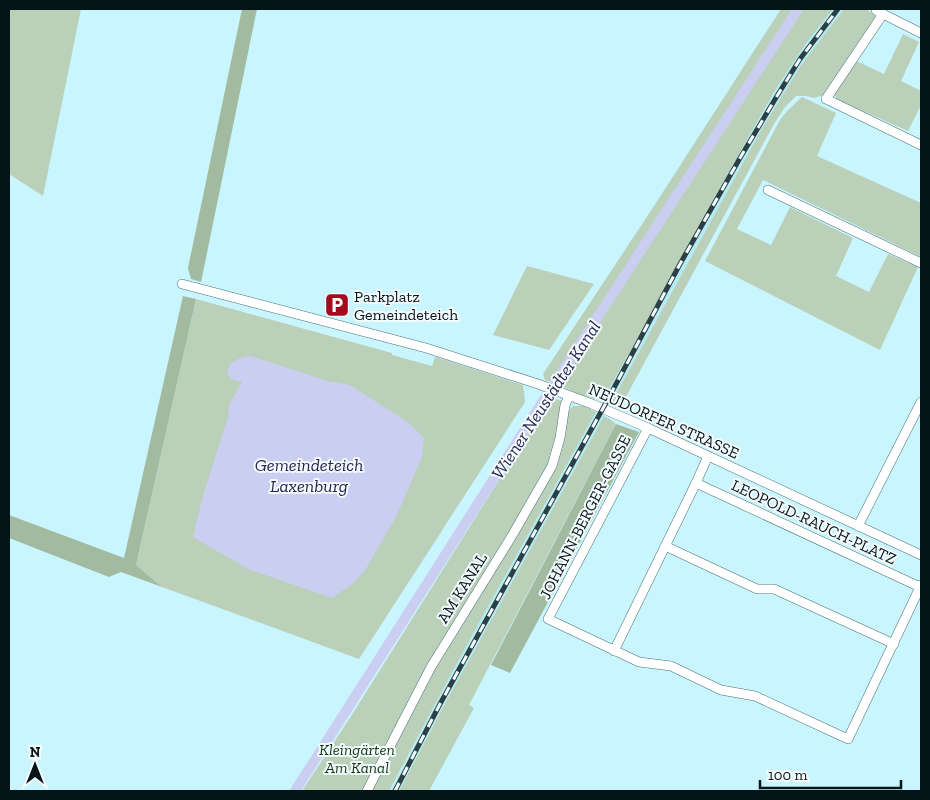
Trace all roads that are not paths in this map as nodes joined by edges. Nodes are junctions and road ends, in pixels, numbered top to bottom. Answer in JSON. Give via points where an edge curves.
{"nodes":[{"id":1,"x":880,"y":11,"type":"edge"},
{"id":2,"x":921,"y":33,"type":"edge"},
{"id":3,"x":921,"y":145,"type":"edge"},
{"id":4,"x":768,"y":190,"type":"dead end"},
{"id":5,"x":921,"y":263,"type":"edge"},
{"id":6,"x":182,"y":284,"type":"dead end"},
{"id":7,"x":569,"y":396,"type":"junction"},
{"id":8,"x":921,"y":402,"type":"edge"},
{"id":9,"x":912,"y":420,"type":"junction"},
{"id":10,"x":921,"y":424,"type":"edge"},
{"id":11,"x":648,"y":428,"type":"junction"},
{"id":12,"x":708,"y":456,"type":"junction"},
{"id":13,"x":696,"y":483,"type":"junction"},
{"id":14,"x":858,"y":526,"type":"junction"},
{"id":15,"x":665,"y":546,"type":"junction"},
{"id":16,"x":921,"y":555,"type":"edge"},
{"id":17,"x":921,"y":586,"type":"edge"},
{"id":18,"x":894,"y":644,"type":"junction"},
{"id":19,"x":614,"y":651,"type":"junction"},
{"id":20,"x":367,"y":791,"type":"edge"}],
"edges":[{"from":1,"to":2,"type":"street"},
{"from":1,"to":3,"type":"street","via":[[826,99]]},
{"from":4,"to":5,"type":"street"},
{"from":6,"to":7,"type":"street","name":"NEUDORFER STRASSE","via":[[426,348]]},
{"from":7,"to":11,"type":"street","name":"NEUDORFER STRASSE"},
{"from":7,"to":20,"type":"street","name":"AM KANAL","via":[[552,466],[431,667]]},
{"from":8,"to":9,"type":"street"},
{"from":9,"to":10,"type":"street"},
{"from":9,"to":14,"type":"street"},
{"from":11,"to":12,"type":"street","name":"NEUDORFER STRASSE"},
{"from":11,"to":19,"type":"street","name":"JOHANN-BERGER-GASSE","via":[[548,619]]},
{"from":12,"to":13,"type":"street"},
{"from":12,"to":14,"type":"street","name":"NEUDORFER STRASSE"},
{"from":13,"to":15,"type":"street"},
{"from":13,"to":17,"type":"street","name":"LEOPOLD-RAUCH-PLATZ"},
{"from":14,"to":16,"type":"street","name":"NEUDORFER STRASSE"},
{"from":15,"to":18,"type":"street","via":[[756,590],[774,588]]},
{"from":15,"to":19,"type":"street"},
{"from":17,"to":18,"type":"street"},
{"from":18,"to":19,"type":"street","via":[[848,739],[755,696],[722,690],[671,666],[639,662]]}]}
